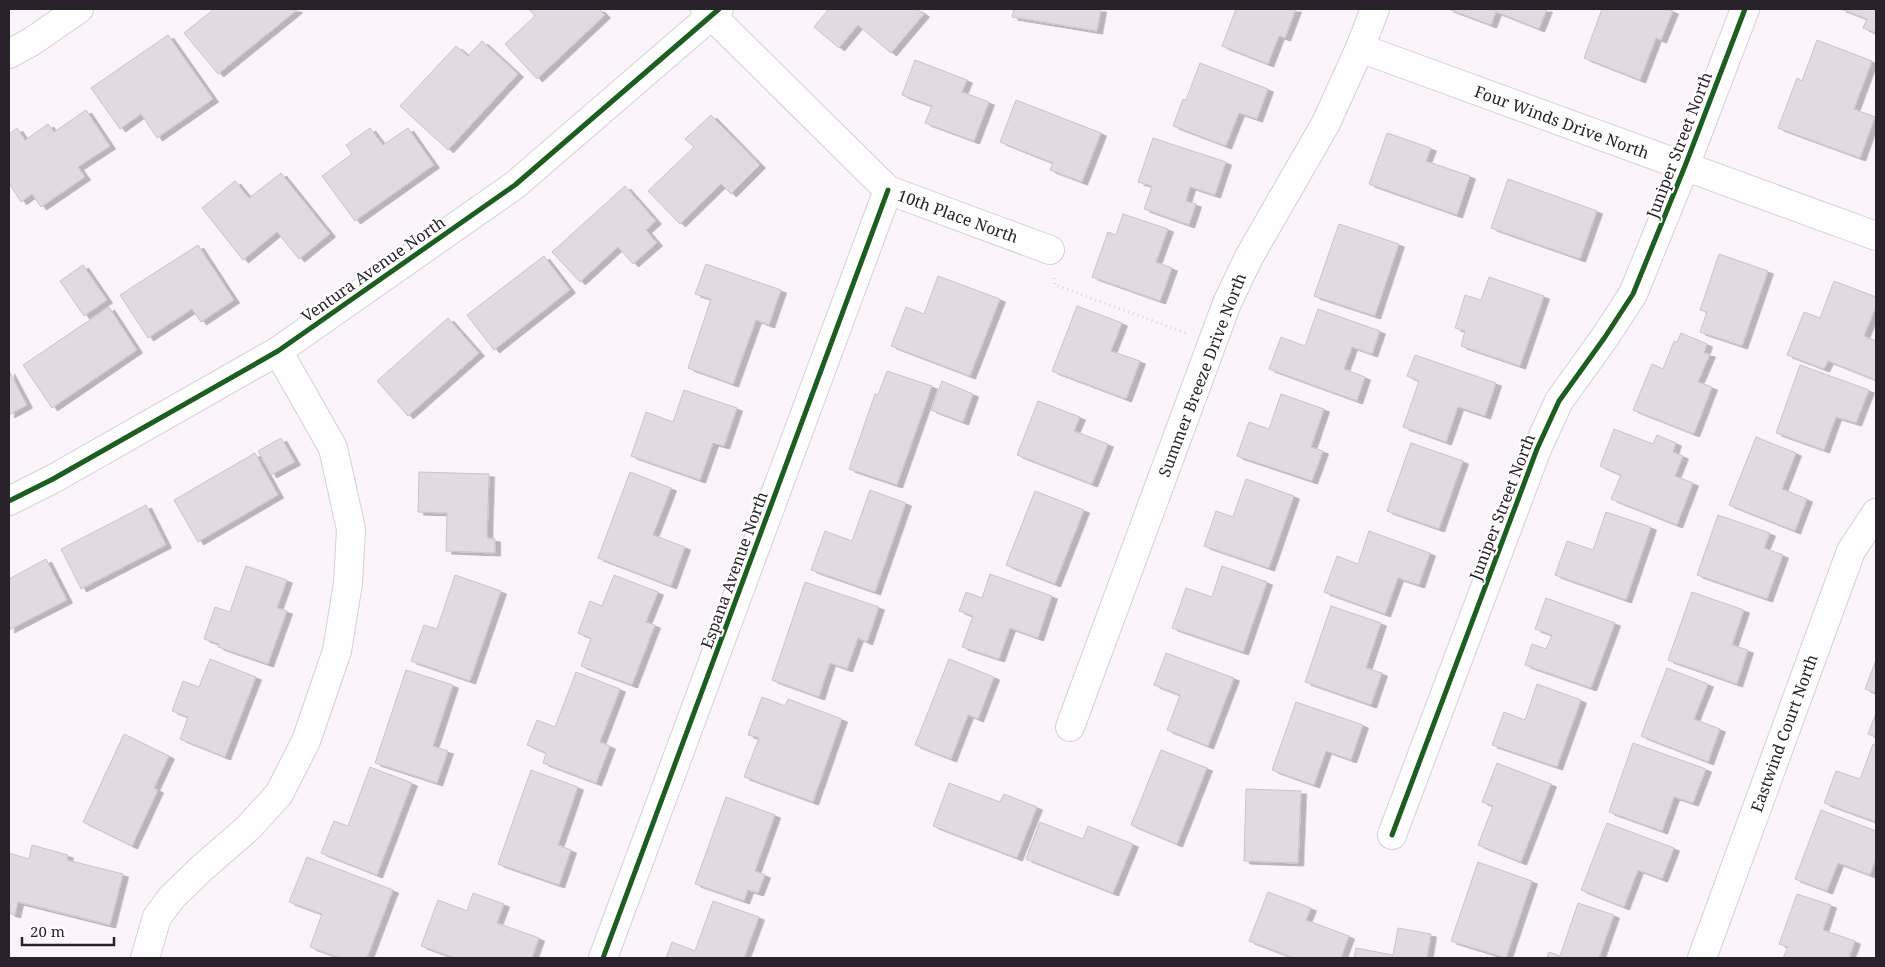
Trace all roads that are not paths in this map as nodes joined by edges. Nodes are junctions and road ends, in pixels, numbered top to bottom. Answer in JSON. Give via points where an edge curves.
{"nodes":[{"id":1,"x":78,"y":9,"type":"edge"},
{"id":2,"x":1374,"y":9,"type":"edge"},
{"id":3,"x":1745,"y":9,"type":"edge"},
{"id":4,"x":712,"y":11,"type":"edge"},
{"id":5,"x":1360,"y":48,"type":"junction"},
{"id":6,"x":9,"y":54,"type":"edge"},
{"id":7,"x":1685,"y":166,"type":"junction"},
{"id":8,"x":888,"y":190,"type":"junction"},
{"id":9,"x":1876,"y":236,"type":"edge"},
{"id":10,"x":1050,"y":250,"type":"road end"},
{"id":11,"x":278,"y":351,"type":"junction"},
{"id":12,"x":9,"y":501,"type":"edge"},
{"id":13,"x":1876,"y":513,"type":"edge"},
{"id":14,"x":1070,"y":727,"type":"dead end"},
{"id":15,"x":1392,"y":835,"type":"dead end"},
{"id":16,"x":145,"y":958,"type":"edge"},
{"id":17,"x":603,"y":958,"type":"edge"},
{"id":18,"x":1702,"y":958,"type":"edge"}],
"edges":[{"from":1,"to":6,"type":"street"},
{"from":2,"to":5,"type":"street","name":"Summer Breeze Drive North"},
{"from":3,"to":7,"type":"street","name":"Juniper Street North"},
{"from":4,"to":8,"type":"street","name":"10th Place North"},
{"from":4,"to":11,"type":"street","name":"Ventura Avenue North","via":[[515,185]]},
{"from":5,"to":7,"type":"street","name":"Four Winds Drive North"},
{"from":5,"to":14,"type":"street","name":"Summer Breeze Drive North","via":[[1326,123],[1249,257],[1227,303]]},
{"from":7,"to":9,"type":"street","name":"Four Winds Drive North"},
{"from":7,"to":15,"type":"street","name":"Juniper Street North","via":[[1633,294],[1559,401],[1537,449]]},
{"from":8,"to":10,"type":"street","name":"10th Place North"},
{"from":8,"to":17,"type":"street","name":"Espana Avenue North"},
{"from":11,"to":12,"type":"street","name":"Ventura Avenue North"},
{"from":11,"to":16,"type":"street","via":[[333,448],[351,529],[348,583],[337,651],[306,742],[279,794],[248,828],[172,897],[157,917]]},
{"from":13,"to":18,"type":"street","name":"Eastwind Court North","via":[[1851,551]]}]}
